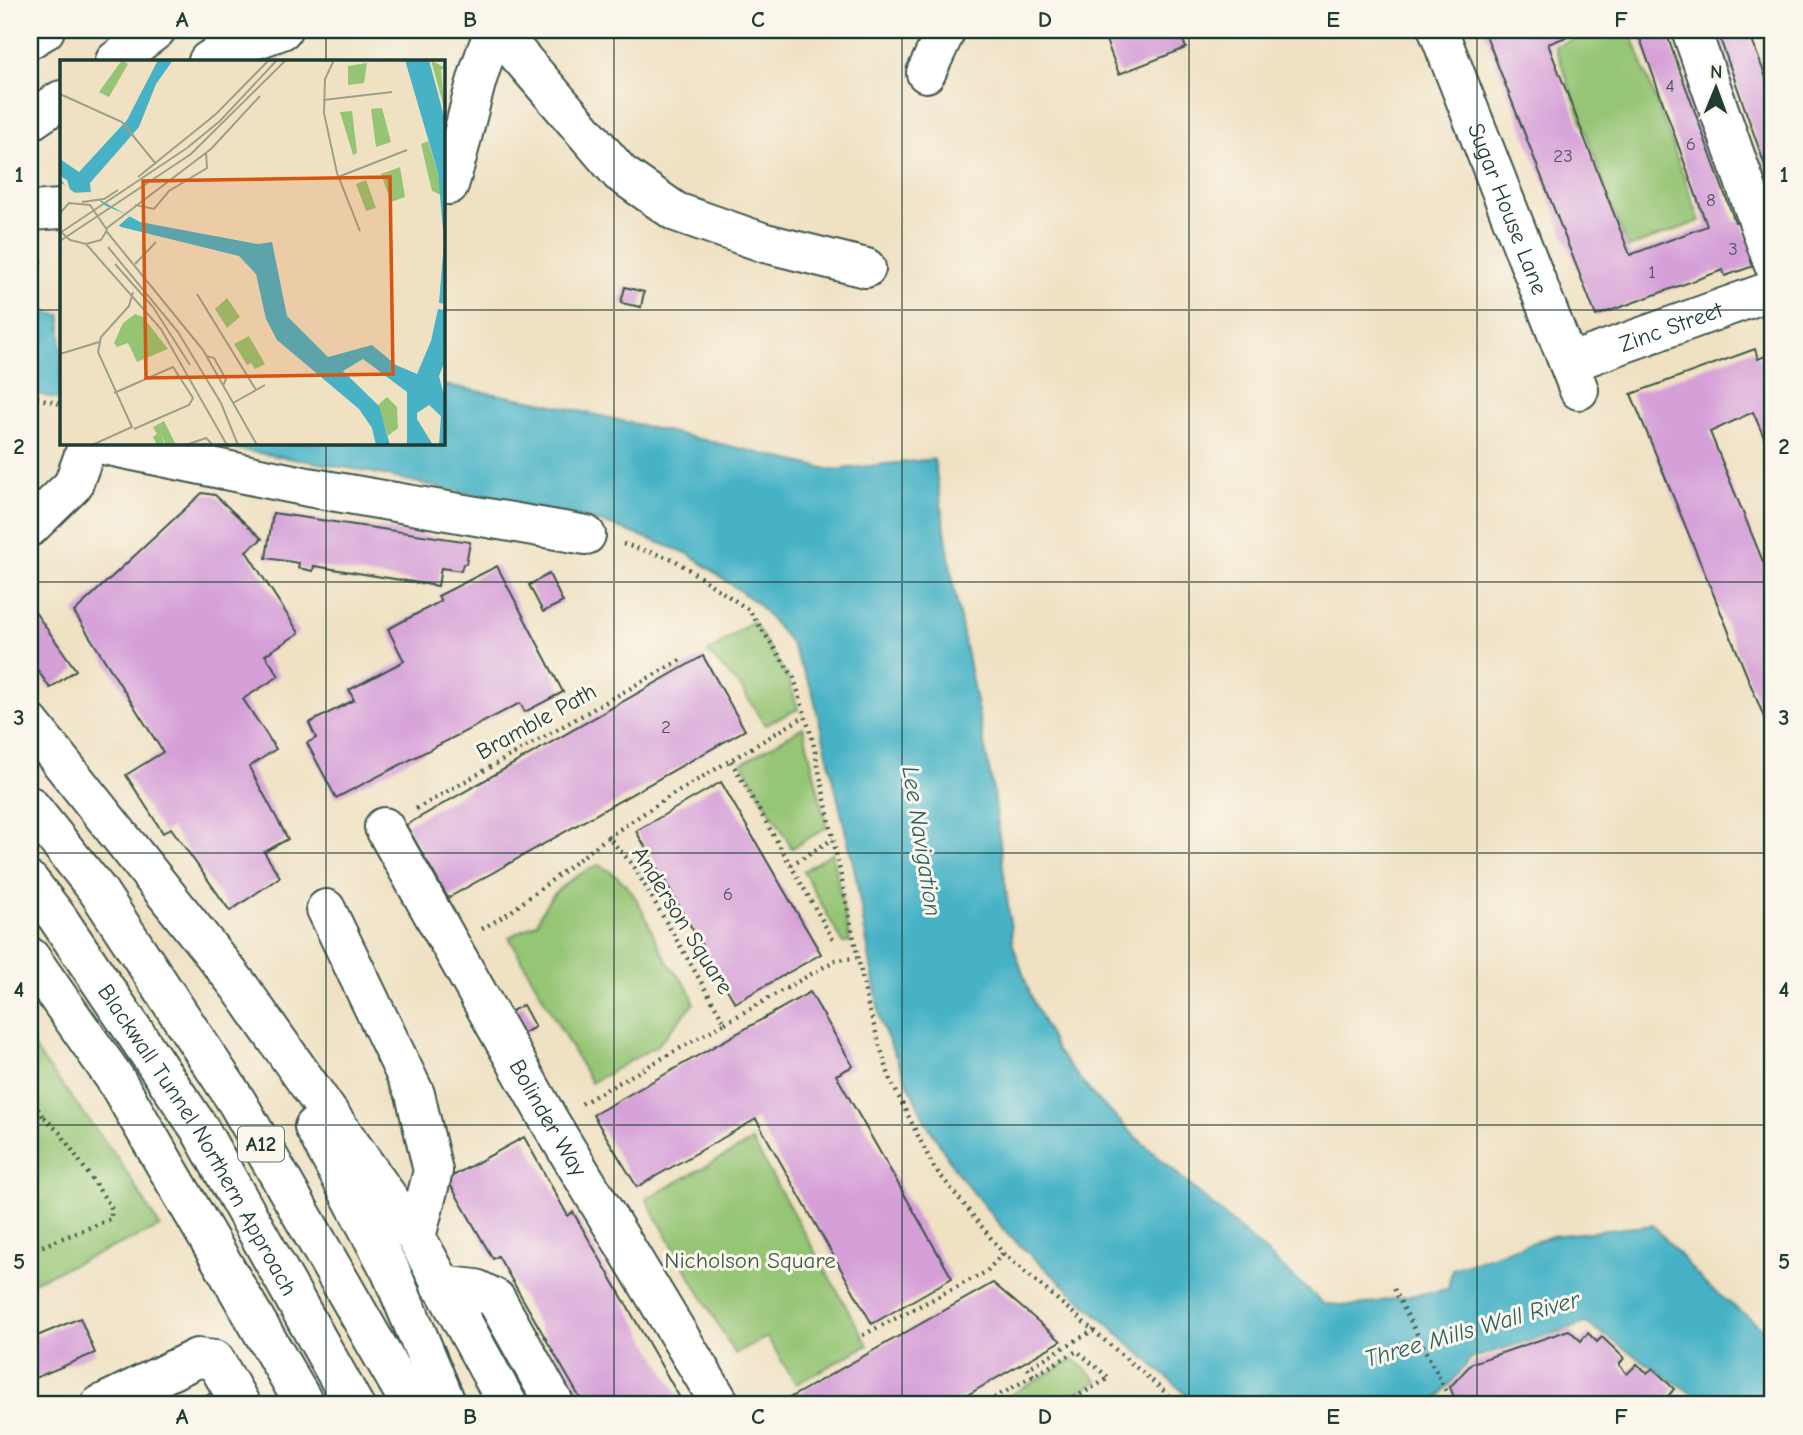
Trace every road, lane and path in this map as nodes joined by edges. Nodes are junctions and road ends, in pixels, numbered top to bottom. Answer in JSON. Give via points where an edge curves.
{"nodes":[{"id":1,"x":45,"y":30,"type":"edge"},
{"id":2,"x":156,"y":30,"type":"edge"},
{"id":3,"x":282,"y":30,"type":"edge"},
{"id":4,"x":496,"y":30,"type":"edge"},
{"id":5,"x":946,"y":30,"type":"edge"},
{"id":6,"x":1438,"y":30,"type":"edge"},
{"id":7,"x":1691,"y":30,"type":"edge"},
{"id":8,"x":30,"y":39,"type":"edge"},
{"id":9,"x":116,"y":60,"type":"edge"},
{"id":10,"x":210,"y":60,"type":"edge"},
{"id":11,"x":926,"y":73,"type":"dead end"},
{"id":12,"x":60,"y":101,"type":"edge"},
{"id":13,"x":30,"y":121,"type":"edge"},
{"id":14,"x":449,"y":185,"type":"dead end"},
{"id":15,"x":60,"y":209,"type":"edge"},
{"id":16,"x":30,"y":211,"type":"edge"},
{"id":17,"x":1773,"y":263,"type":"edge"},
{"id":18,"x":866,"y":268,"type":"dead end"},
{"id":19,"x":1773,"y":290,"type":"edge"},
{"id":20,"x":1574,"y":376,"type":"joint"},
{"id":21,"x":30,"y":396,"type":"edge"},
{"id":22,"x":60,"y":404,"type":"edge"},
{"id":23,"x":30,"y":527,"type":"edge"},
{"id":24,"x":586,"y":535,"type":"joint"},
{"id":25,"x":684,"y":658,"type":"dead end"},
{"id":26,"x":805,"y":716,"type":"junction"},
{"id":27,"x":30,"y":723,"type":"edge"},
{"id":28,"x":732,"y":761,"type":"junction"},
{"id":29,"x":30,"y":806,"type":"edge"},
{"id":30,"x":394,"y":821,"type":"joint"},
{"id":31,"x":608,"y":837,"type":"junction"},
{"id":32,"x":833,"y":839,"type":"junction"},
{"id":33,"x":790,"y":865,"type":"junction"},
{"id":34,"x":30,"y":883,"type":"edge"},
{"id":35,"x":327,"y":909,"type":"dead end"},
{"id":36,"x":495,"y":922,"type":"dead end"},
{"id":37,"x":834,"y":941,"type":"dead end"},
{"id":38,"x":30,"y":957,"type":"edge"},
{"id":39,"x":856,"y":958,"type":"junction"},
{"id":40,"x":239,"y":986,"type":"junction"},
{"id":41,"x":725,"y":1023,"type":"junction"},
{"id":42,"x":30,"y":1097,"type":"edge"},
{"id":43,"x":580,"y":1105,"type":"dead end"},
{"id":44,"x":45,"y":1118,"type":"junction"},
{"id":45,"x":30,"y":1119,"type":"edge"},
{"id":46,"x":416,"y":1237,"type":"junction"},
{"id":47,"x":30,"y":1251,"type":"edge"},
{"id":48,"x":1003,"y":1253,"type":"junction"},
{"id":49,"x":440,"y":1285,"type":"junction"},
{"id":50,"x":1394,"y":1289,"type":"dead end"},
{"id":51,"x":1094,"y":1330,"type":"junction"},
{"id":52,"x":863,"y":1335,"type":"dead end"},
{"id":53,"x":1033,"y":1376,"type":"junction"},
{"id":54,"x":1447,"y":1393,"type":"dead end"},
{"id":55,"x":100,"y":1405,"type":"edge"},
{"id":56,"x":241,"y":1405,"type":"edge"},
{"id":57,"x":305,"y":1405,"type":"edge"},
{"id":58,"x":354,"y":1405,"type":"edge"},
{"id":59,"x":411,"y":1405,"type":"edge"},
{"id":60,"x":447,"y":1405,"type":"edge"},
{"id":61,"x":508,"y":1405,"type":"edge"},
{"id":62,"x":555,"y":1405,"type":"edge"},
{"id":63,"x":721,"y":1405,"type":"edge"},
{"id":64,"x":982,"y":1405,"type":"edge"},
{"id":65,"x":1062,"y":1405,"type":"edge"},
{"id":66,"x":1180,"y":1405,"type":"edge"}],
"edges":[{"from":1,"to":8,"type":"main road"},
{"from":2,"to":9,"type":"main road"},
{"from":3,"to":10,"type":"main road"},
{"from":4,"to":14,"type":"main road","via":[[481,61]]},
{"from":4,"to":18,"type":"main road","via":[[620,173],[676,212],[765,243]]},
{"from":5,"to":11,"type":"main road"},
{"from":6,"to":20,"type":"main road","name":"Sugar House Lane"},
{"from":7,"to":17,"type":"main road"},
{"from":12,"to":13,"type":"main road"},
{"from":15,"to":16,"type":"main road"},
{"from":19,"to":20,"type":"main road","name":"Zinc Street"},
{"from":21,"to":22,"type":"path"},
{"from":23,"to":24,"type":"main road","via":[[73,485],[88,444]]},
{"from":24,"to":26,"type":"path","via":[[673,559],[749,610],[794,678]]},
{"from":25,"to":30,"type":"path","name":"Bramble Path"},
{"from":26,"to":28,"type":"path","name":"Anderson Square"},
{"from":26,"to":32,"type":"path"},
{"from":27,"to":40,"type":"main road","number":"A12"},
{"from":28,"to":31,"type":"path","name":"Anderson Square"},
{"from":28,"to":33,"type":"path"},
{"from":29,"to":59,"type":"main road","name":"Blackwall Tunnel Northern Approach","number":"A12","via":[[98,891],[237,1102]]},
{"from":30,"to":63,"type":"main road","name":"Bolinder Way","via":[[550,1122]]},
{"from":31,"to":36,"type":"path","name":"Anderson Square"},
{"from":31,"to":41,"type":"path","name":"Anderson Square","via":[[633,865]]},
{"from":32,"to":33,"type":"path"},
{"from":32,"to":39,"type":"path"},
{"from":33,"to":37,"type":"path"},
{"from":34,"to":58,"type":"main road","name":"Blackwall Tunnel Northern Approach","number":"A12","via":[[199,1128]]},
{"from":35,"to":46,"type":"main road","via":[[415,1094],[433,1171]]},
{"from":38,"to":57,"type":"main road","via":[[116,1080]]},
{"from":39,"to":41,"type":"path","name":"Anderson Square","via":[[836,960]]},
{"from":39,"to":48,"type":"path","via":[[890,1079],[933,1166]]},
{"from":40,"to":46,"type":"main road"},
{"from":40,"to":60,"type":"main road","number":"A12","via":[[391,1272]]},
{"from":41,"to":43,"type":"path","name":"Anderson Square"},
{"from":42,"to":44,"type":"path"},
{"from":44,"to":45,"type":"path"},
{"from":44,"to":47,"type":"path","via":[[111,1207],[111,1219]]},
{"from":46,"to":49,"type":"main road"},
{"from":48,"to":51,"type":"path"},
{"from":48,"to":52,"type":"path","via":[[986,1272]]},
{"from":49,"to":61,"type":"main road"},
{"from":49,"to":62,"type":"main road","via":[[476,1289],[496,1299]]},
{"from":50,"to":54,"type":"path"},
{"from":51,"to":53,"type":"path","via":[[1028,1368]]},
{"from":51,"to":66,"type":"path"},
{"from":53,"to":64,"type":"path"},
{"from":53,"to":65,"type":"path","via":[[1077,1351],[1109,1378]]},
{"from":55,"to":56,"type":"main road","via":[[197,1358],[215,1360]]}]}
